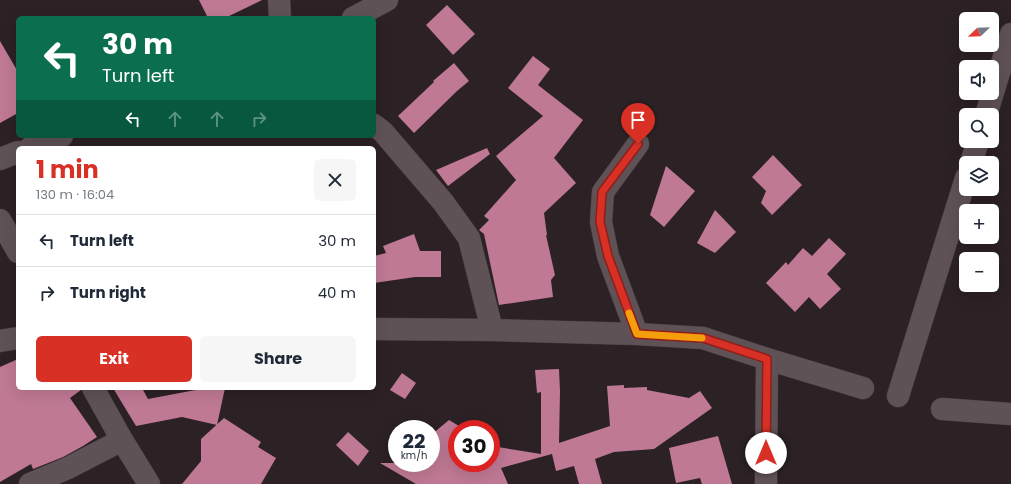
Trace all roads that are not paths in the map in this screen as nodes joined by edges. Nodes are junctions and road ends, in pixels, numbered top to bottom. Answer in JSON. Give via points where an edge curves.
{"nodes":[{"id":1,"x":279,"y":0,"type":"edge"},
{"id":2,"x":387,"y":0,"type":"edge"},
{"id":3,"x":280,"y":16,"type":"edge"},
{"id":4,"x":358,"y":16,"type":"edge"},
{"id":5,"x":1011,"y":34,"type":"edge"},
{"id":6,"x":988,"y":108,"type":"edge"},
{"id":7,"x":376,"y":127,"type":"edge"},
{"id":8,"x":57,"y":138,"type":"edge"},
{"id":9,"x":638,"y":144,"type":"dead end"},
{"id":10,"x":35,"y":146,"type":"edge"},
{"id":11,"x":16,"y":153,"type":"edge"},
{"id":12,"x":0,"y":159,"type":"edge"},
{"id":13,"x":960,"y":196,"type":"edge"},
{"id":14,"x":0,"y":220,"type":"edge"},
{"id":15,"x":16,"y":248,"type":"edge"},
{"id":16,"x":376,"y":330,"type":"edge"},
{"id":17,"x":492,"y":330,"type":"junction"},
{"id":18,"x":637,"y":334,"type":"junction"},
{"id":19,"x":16,"y":338,"type":"edge"},
{"id":20,"x":0,"y":341,"type":"edge"},
{"id":21,"x":767,"y":359,"type":"junction"},
{"id":22,"x":863,"y":388,"type":"dead end"},
{"id":23,"x":95,"y":390,"type":"edge"},
{"id":24,"x":898,"y":396,"type":"dead end"},
{"id":25,"x":942,"y":409,"type":"dead end"},
{"id":26,"x":1011,"y":414,"type":"edge"},
{"id":27,"x":122,"y":440,"type":"junction"},
{"id":28,"x":30,"y":484,"type":"edge"},
{"id":29,"x":149,"y":484,"type":"edge"},
{"id":30,"x":766,"y":484,"type":"edge"}],
"edges":[{"from":1,"to":3,"type":"street"},
{"from":2,"to":4,"type":"street"},
{"from":5,"to":6,"type":"street"},
{"from":7,"to":17,"type":"street","via":[[438,196],[469,238]]},
{"from":8,"to":10,"type":"street"},
{"from":9,"to":18,"type":"street","via":[[602,192],[600,222],[608,256]]},
{"from":11,"to":12,"type":"street"},
{"from":13,"to":24,"type":"street"},
{"from":14,"to":15,"type":"street"},
{"from":16,"to":17,"type":"street"},
{"from":17,"to":18,"type":"street"},
{"from":18,"to":21,"type":"street","via":[[703,338]]},
{"from":19,"to":20,"type":"street"},
{"from":21,"to":22,"type":"street"},
{"from":21,"to":30,"type":"street"},
{"from":23,"to":27,"type":"street"},
{"from":25,"to":26,"type":"street"},
{"from":27,"to":28,"type":"street"},
{"from":27,"to":29,"type":"street"}]}
